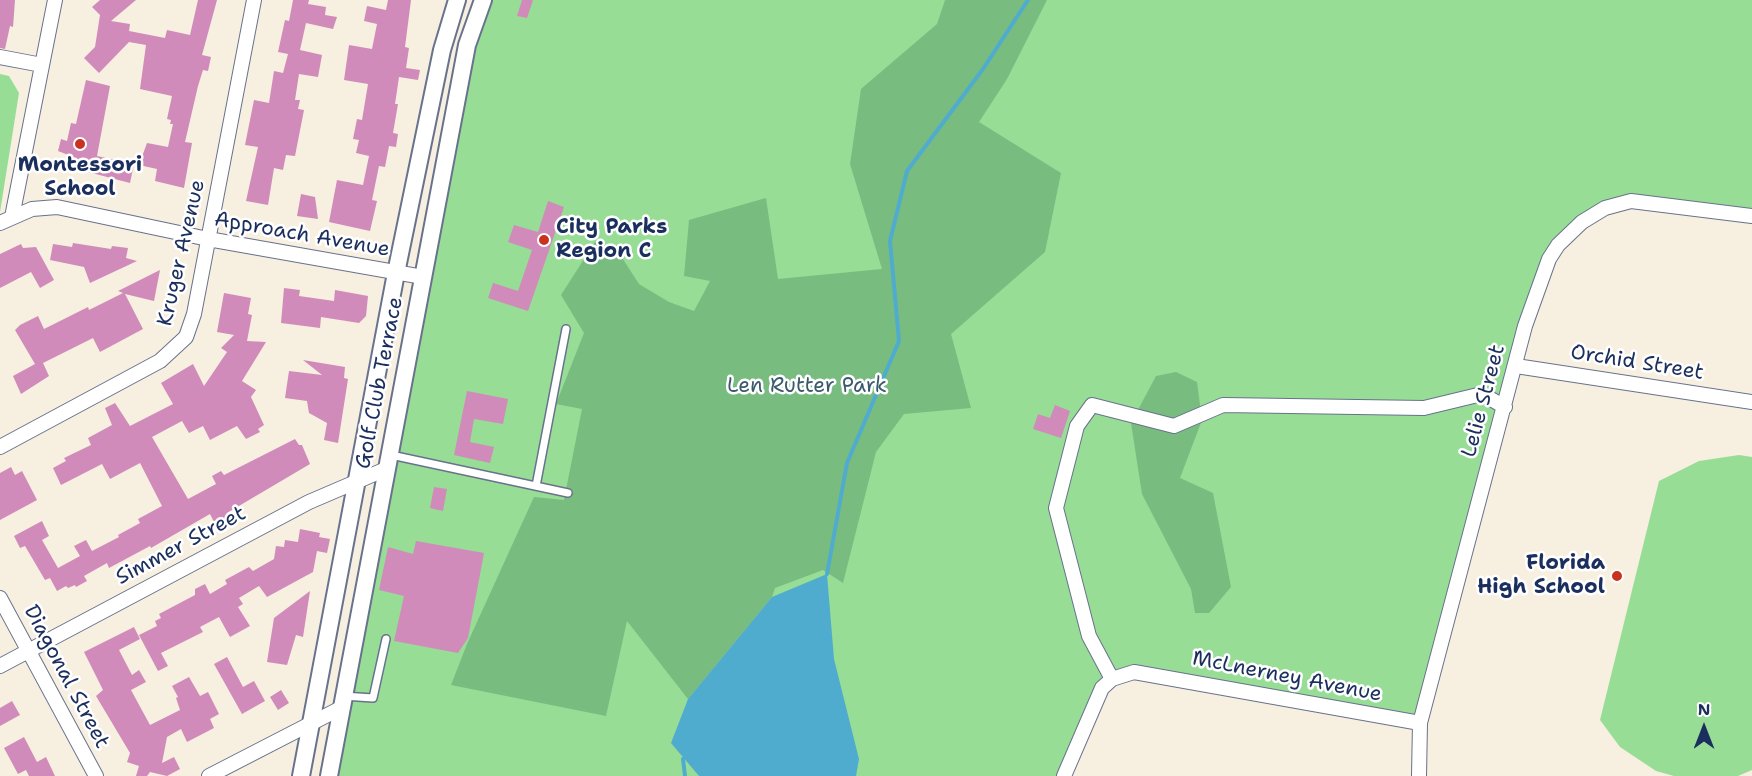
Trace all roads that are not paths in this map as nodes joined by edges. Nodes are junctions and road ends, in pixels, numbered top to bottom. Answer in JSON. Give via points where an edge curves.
{"nodes":[{"id":1,"x":55,"y":0,"type":"edge"},
{"id":2,"x":254,"y":0,"type":"edge"},
{"id":3,"x":457,"y":0,"type":"edge"},
{"id":4,"x":483,"y":0,"type":"edge"},
{"id":5,"x":0,"y":57,"type":"edge"},
{"id":6,"x":42,"y":65,"type":"junction"},
{"id":7,"x":1752,"y":216,"type":"edge"},
{"id":8,"x":6,"y":220,"type":"edge"},
{"id":9,"x":208,"y":239,"type":"junction"},
{"id":10,"x":396,"y":273,"type":"junction"},
{"id":11,"x":423,"y":277,"type":"junction"},
{"id":12,"x":566,"y":329,"type":"dead end"},
{"id":13,"x":1516,"y":366,"type":"junction"},
{"id":14,"x":1752,"y":402,"type":"edge"},
{"id":15,"x":1505,"y":407,"type":"junction"},
{"id":16,"x":0,"y":447,"type":"edge"},
{"id":17,"x":387,"y":462,"type":"junction"},
{"id":18,"x":358,"y":482,"type":"junction"},
{"id":19,"x":536,"y":486,"type":"junction"},
{"id":20,"x":568,"y":493,"type":"dead end"},
{"id":21,"x":0,"y":598,"type":"edge"},
{"id":22,"x":386,"y":639,"type":"dead end"},
{"id":23,"x":27,"y":652,"type":"junction"},
{"id":24,"x":0,"y":666,"type":"edge"},
{"id":25,"x":1112,"y":679,"type":"junction"},
{"id":26,"x":342,"y":702,"type":"junction"},
{"id":27,"x":312,"y":722,"type":"junction"},
{"id":28,"x":1420,"y":723,"type":"junction"},
{"id":29,"x":96,"y":776,"type":"edge"},
{"id":30,"x":208,"y":776,"type":"edge"},
{"id":31,"x":301,"y":776,"type":"edge"},
{"id":32,"x":328,"y":776,"type":"edge"},
{"id":33,"x":1064,"y":776,"type":"edge"},
{"id":34,"x":1419,"y":776,"type":"edge"}],
"edges":[{"from":1,"to":6,"type":"street"},
{"from":2,"to":9,"type":"street","name":"Kruger Avenue"},
{"from":3,"to":10,"type":"street","name":"Golf Club Terrace","via":[[442,50]]},
{"from":4,"to":11,"type":"street","name":"Golf Club Terrace","via":[[467,45]]},
{"from":5,"to":6,"type":"street"},
{"from":6,"to":8,"type":"street"},
{"from":7,"to":13,"type":"street","name":"Lelie Street","via":[[1646,201],[1615,204],[1593,215],[1563,239],[1549,259]]},
{"from":8,"to":9,"type":"street","name":"Approach Avenue","via":[[32,208],[57,207]]},
{"from":9,"to":10,"type":"street","name":"Approach Avenue"},
{"from":9,"to":16,"type":"street","name":"Kruger Avenue","via":[[194,314],[180,345],[160,361]]},
{"from":10,"to":11,"type":"street","name":"Approach Avenue"},
{"from":10,"to":18,"type":"street","name":"Golf Club Terrace"},
{"from":11,"to":17,"type":"street","name":"Golf Club Terrace"},
{"from":12,"to":19,"type":"lane"},
{"from":13,"to":14,"type":"street","name":"Orchid Street"},
{"from":13,"to":15,"type":"street","name":"Lelie Street"},
{"from":15,"to":25,"type":"street","via":[[1482,394],[1424,408],[1223,405],[1174,426],[1092,405],[1077,426],[1056,508],[1089,636]]},
{"from":15,"to":28,"type":"street","name":"Lelie Street"},
{"from":17,"to":18,"type":"street","name":"Simmer Street"},
{"from":17,"to":19,"type":"lane"},
{"from":17,"to":26,"type":"street","name":"Golf Club Terrace"},
{"from":18,"to":23,"type":"street","name":"Simmer Street","via":[[309,502]]},
{"from":18,"to":27,"type":"street","name":"Golf Club Terrace"},
{"from":19,"to":20,"type":"lane"},
{"from":21,"to":23,"type":"street","name":"Diagonal Street"},
{"from":22,"to":26,"type":"lane","via":[[373,698]]},
{"from":23,"to":24,"type":"street","name":"Simmer Street"},
{"from":23,"to":29,"type":"street","name":"Diagonal Street"},
{"from":25,"to":28,"type":"street","name":"McLnerney Avenue","via":[[1145,672]]},
{"from":25,"to":33,"type":"street","via":[[1102,688]]},
{"from":26,"to":27,"type":"street"},
{"from":26,"to":32,"type":"street","name":"Golf Club Terrace"},
{"from":27,"to":30,"type":"street"},
{"from":27,"to":31,"type":"street","name":"Golf Club Terrace"},
{"from":28,"to":34,"type":"street","name":"Lelie Street"}]}
